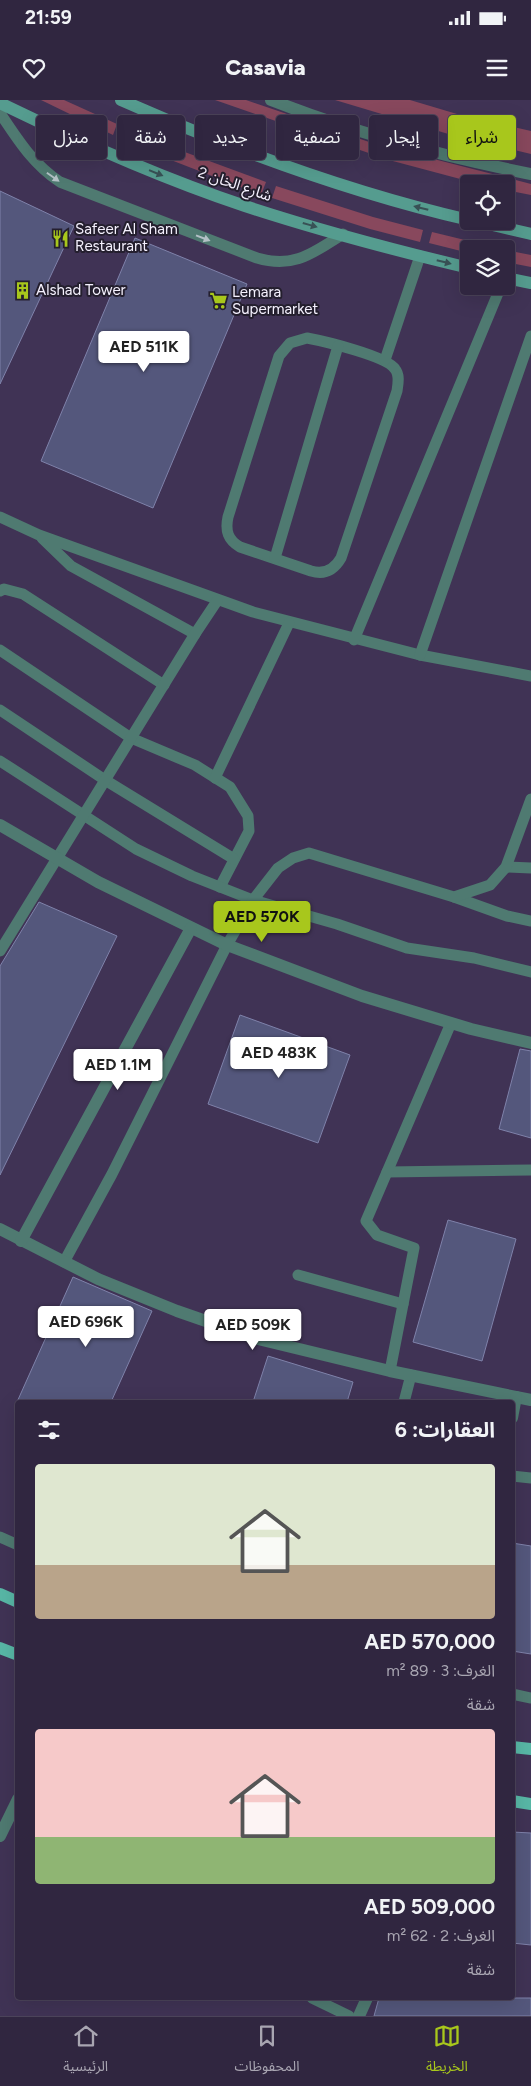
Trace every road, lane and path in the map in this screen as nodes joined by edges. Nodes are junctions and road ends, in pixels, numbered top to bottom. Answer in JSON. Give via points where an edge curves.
{"nodes":[{"id":1,"x":121,"y":100,"type":"edge"},
{"id":2,"x":271,"y":100,"type":"edge"},
{"id":3,"x":0,"y":103,"type":"edge"},
{"id":4,"x":0,"y":113,"type":"edge"},
{"id":5,"x":531,"y":174,"type":"edge"},
{"id":6,"x":460,"y":218,"type":"edge"},
{"id":7,"x":514,"y":230,"type":"edge"},
{"id":8,"x":343,"y":234,"type":"junction"},
{"id":9,"x":531,"y":234,"type":"edge"},
{"id":10,"x":420,"y":256,"type":"junction"},
{"id":11,"x":460,"y":266,"type":"edge"},
{"id":12,"x":515,"y":280,"type":"edge"},
{"id":13,"x":531,"y":283,"type":"edge"},
{"id":14,"x":498,"y":295,"type":"edge"},
{"id":15,"x":531,"y":336,"type":"edge"},
{"id":16,"x":338,"y":346,"type":"junction"},
{"id":17,"x":385,"y":360,"type":"junction"},
{"id":18,"x":0,"y":518,"type":"edge"},
{"id":19,"x":39,"y":536,"type":"junction"},
{"id":20,"x":274,"y":558,"type":"junction"},
{"id":21,"x":0,"y":591,"type":"edge"},
{"id":22,"x":217,"y":601,"type":"junction"},
{"id":23,"x":289,"y":623,"type":"junction"},
{"id":24,"x":195,"y":634,"type":"junction"},
{"id":25,"x":354,"y":640,"type":"junction"},
{"id":26,"x":0,"y":650,"type":"edge"},
{"id":27,"x":420,"y":655,"type":"junction"},
{"id":28,"x":531,"y":676,"type":"edge"},
{"id":29,"x":164,"y":685,"type":"junction"},
{"id":30,"x":0,"y":710,"type":"edge"},
{"id":31,"x":131,"y":738,"type":"junction"},
{"id":32,"x":0,"y":761,"type":"edge"},
{"id":33,"x":215,"y":778,"type":"junction"},
{"id":34,"x":105,"y":780,"type":"junction"},
{"id":35,"x":531,"y":799,"type":"edge"},
{"id":36,"x":83,"y":816,"type":"junction"},
{"id":37,"x":0,"y":825,"type":"edge"},
{"id":38,"x":56,"y":859,"type":"junction"},
{"id":39,"x":234,"y":859,"type":"junction"},
{"id":40,"x":506,"y":867,"type":"junction"},
{"id":41,"x":531,"y":868,"type":"edge"},
{"id":42,"x":220,"y":887,"type":"junction"},
{"id":43,"x":454,"y":898,"type":"junction"},
{"id":44,"x":253,"y":900,"type":"junction"},
{"id":45,"x":531,"y":921,"type":"edge"},
{"id":46,"x":191,"y":928,"type":"junction"},
{"id":47,"x":226,"y":945,"type":"junction"},
{"id":48,"x":0,"y":951,"type":"edge"},
{"id":49,"x":531,"y":972,"type":"edge"},
{"id":50,"x":451,"y":1023,"type":"junction"},
{"id":51,"x":531,"y":1044,"type":"edge"},
{"id":52,"x":531,"y":1170,"type":"edge"},
{"id":53,"x":387,"y":1172,"type":"junction"},
{"id":54,"x":1,"y":1232,"type":"edge"},
{"id":55,"x":21,"y":1241,"type":"junction"},
{"id":56,"x":64,"y":1262,"type":"junction"},
{"id":57,"x":298,"y":1275,"type":"dead end"},
{"id":58,"x":403,"y":1304,"type":"junction"},
{"id":59,"x":390,"y":1371,"type":"junction"},
{"id":60,"x":411,"y":1375,"type":"junction"},
{"id":61,"x":516,"y":1397,"type":"junction"},
{"id":62,"x":405,"y":1400,"type":"edge"},
{"id":63,"x":531,"y":1400,"type":"edge"},
{"id":64,"x":515,"y":1402,"type":"edge"},
{"id":65,"x":515,"y":1476,"type":"edge"},
{"id":66,"x":531,"y":1478,"type":"edge"},
{"id":67,"x":0,"y":1537,"type":"edge"},
{"id":68,"x":15,"y":1544,"type":"edge"},
{"id":69,"x":0,"y":1594,"type":"edge"},
{"id":70,"x":15,"y":1601,"type":"edge"},
{"id":71,"x":0,"y":1648,"type":"edge"},
{"id":72,"x":15,"y":1654,"type":"edge"},
{"id":73,"x":515,"y":1695,"type":"edge"},
{"id":74,"x":531,"y":1698,"type":"edge"},
{"id":75,"x":515,"y":1747,"type":"edge"},
{"id":76,"x":531,"y":1750,"type":"edge"},
{"id":77,"x":515,"y":1801,"type":"edge"},
{"id":78,"x":531,"y":1804,"type":"edge"},
{"id":79,"x":15,"y":1805,"type":"edge"},
{"id":80,"x":0,"y":1836,"type":"edge"},
{"id":81,"x":316,"y":2000,"type":"edge"},
{"id":82,"x":366,"y":2000,"type":"edge"},
{"id":83,"x":349,"y":2016,"type":"edge"},
{"id":84,"x":359,"y":2016,"type":"edge"}],
"edges":[{"from":6,"to":1,"type":"main road","one_way":true,"via":[[282,166]]},
{"from":2,"to":5,"type":"street","via":[[418,147]]},
{"from":3,"to":8,"type":"main road","name":"شارع الخان 2","one_way":true,"via":[[121,160],[183,184]]},
{"from":4,"to":8,"type":"lane","one_way":true,"via":[[29,156],[60,182],[257,258],[282,263],[294,261]]},
{"from":7,"to":9,"type":"main road"},
{"from":8,"to":10,"type":"main road","name":"شارع الخان 2"},
{"from":10,"to":11,"type":"main road","name":"شارع الخان 2","one_way":true},
{"from":10,"to":17,"type":"lane"},
{"from":12,"to":13,"type":"main road"},
{"from":14,"to":25,"type":"lane"},
{"from":15,"to":27,"type":"lane"},
{"from":16,"to":17,"type":"lane"},
{"from":16,"to":20,"type":"lane"},
{"from":16,"to":20,"type":"lane","via":[[307,338],[298,339],[278,356],[228,517],[227,532],[234,544]]},
{"from":17,"to":20,"type":"lane","via":[[396,370],[397,391],[338,564],[329,571],[317,572]]},
{"from":18,"to":19,"type":"lane"},
{"from":19,"to":22,"type":"lane"},
{"from":19,"to":24,"type":"lane","via":[[70,566]]},
{"from":21,"to":29,"type":"lane","via":[[4,589],[23,594]]},
{"from":22,"to":23,"type":"lane"},
{"from":22,"to":24,"type":"lane"},
{"from":23,"to":25,"type":"lane"},
{"from":23,"to":33,"type":"lane"},
{"from":24,"to":29,"type":"lane"},
{"from":25,"to":27,"type":"lane"},
{"from":26,"to":31,"type":"lane"},
{"from":27,"to":28,"type":"lane"},
{"from":29,"to":31,"type":"lane"},
{"from":30,"to":34,"type":"lane"},
{"from":31,"to":33,"type":"lane","via":[[195,765]]},
{"from":31,"to":34,"type":"lane"},
{"from":32,"to":36,"type":"lane"},
{"from":33,"to":39,"type":"lane","via":[[230,787],[248,816],[249,831]]},
{"from":34,"to":36,"type":"lane"},
{"from":34,"to":39,"type":"lane"},
{"from":35,"to":40,"type":"lane"},
{"from":36,"to":38,"type":"lane"},
{"from":36,"to":42,"type":"lane","via":[[136,849]]},
{"from":37,"to":38,"type":"street"},
{"from":38,"to":46,"type":"street"},
{"from":38,"to":48,"type":"lane"},
{"from":39,"to":42,"type":"lane"},
{"from":40,"to":41,"type":"lane"},
{"from":40,"to":43,"type":"lane","via":[[490,885]]},
{"from":42,"to":44,"type":"lane"},
{"from":43,"to":44,"type":"lane","via":[[309,853],[278,868]]},
{"from":43,"to":45,"type":"lane"},
{"from":44,"to":47,"type":"lane"},
{"from":44,"to":49,"type":"lane","via":[[407,948],[474,958]]},
{"from":46,"to":47,"type":"street"},
{"from":46,"to":55,"type":"street"},
{"from":47,"to":50,"type":"street","via":[[362,996]]},
{"from":47,"to":56,"type":"lane","via":[[116,1166]]},
{"from":50,"to":51,"type":"street"},
{"from":50,"to":53,"type":"lane"},
{"from":52,"to":53,"type":"lane"},
{"from":53,"to":58,"type":"lane","via":[[366,1220],[376,1235],[414,1248]]},
{"from":54,"to":55,"type":"street"},
{"from":55,"to":56,"type":"street"},
{"from":56,"to":59,"type":"street","via":[[177,1311],[258,1339]]},
{"from":57,"to":58,"type":"lane"},
{"from":58,"to":59,"type":"lane"},
{"from":59,"to":60,"type":"street"},
{"from":60,"to":61,"type":"street"},
{"from":60,"to":62,"type":"lane"},
{"from":61,"to":63,"type":"street"},
{"from":61,"to":64,"type":"street"},
{"from":65,"to":66,"type":"lane"},
{"from":67,"to":68,"type":"lane"},
{"from":69,"to":70,"type":"main road"},
{"from":71,"to":72,"type":"main road"},
{"from":73,"to":74,"type":"lane"},
{"from":75,"to":76,"type":"main road"},
{"from":77,"to":78,"type":"main road"},
{"from":79,"to":80,"type":"street"},
{"from":81,"to":83,"type":"lane"},
{"from":82,"to":84,"type":"street"}]}
